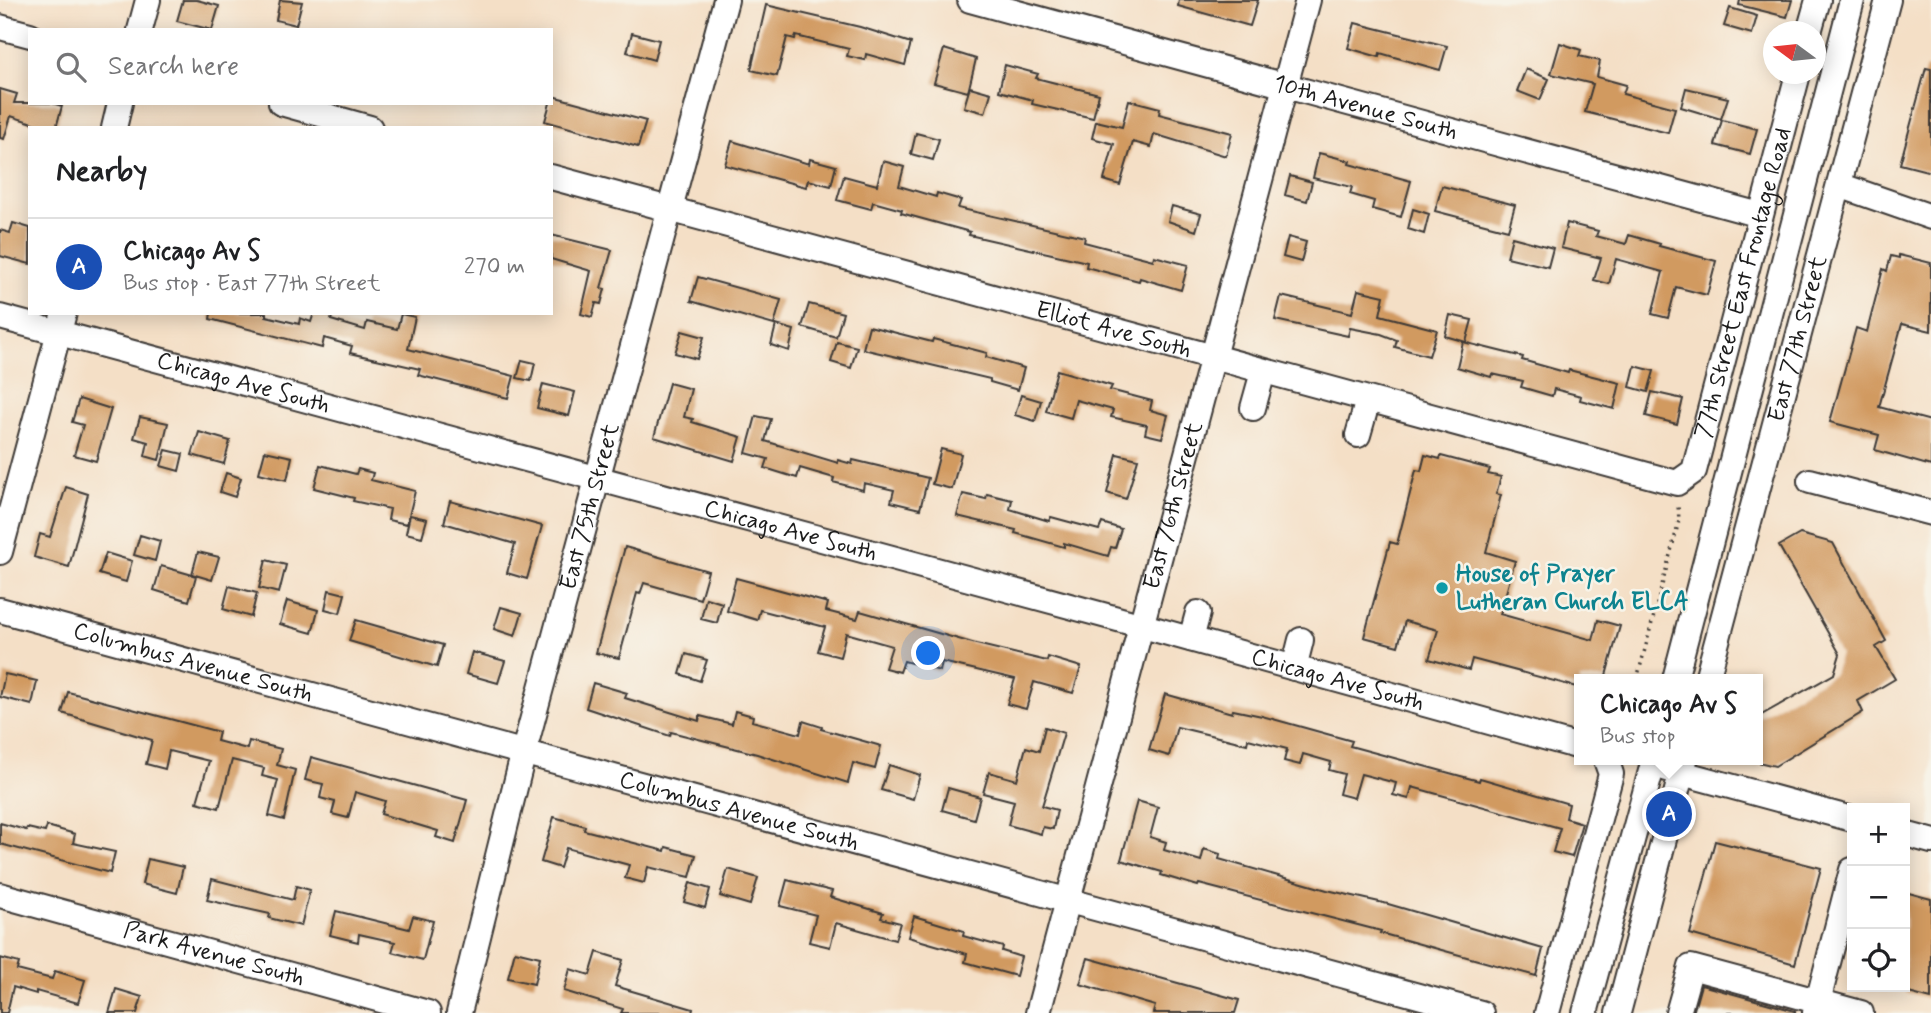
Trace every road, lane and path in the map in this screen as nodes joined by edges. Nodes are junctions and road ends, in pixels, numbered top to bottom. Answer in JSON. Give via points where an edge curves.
{"nodes":[{"id":1,"x":148,"y":0,"type":"edge"},
{"id":2,"x":726,"y":0,"type":"edge"},
{"id":3,"x":970,"y":0,"type":"edge"},
{"id":4,"x":1308,"y":0,"type":"edge"},
{"id":5,"x":1818,"y":0,"type":"edge"},
{"id":6,"x":1852,"y":0,"type":"edge"},
{"id":7,"x":1888,"y":0,"type":"edge"},
{"id":8,"x":1812,"y":21,"type":"edge"},
{"id":9,"x":0,"y":27,"type":"edge"},
{"id":10,"x":141,"y":28,"type":"edge"},
{"id":11,"x":28,"y":34,"type":"edge"},
{"id":12,"x":1795,"y":84,"type":"edge"},
{"id":13,"x":1285,"y":86,"type":"junction"},
{"id":14,"x":120,"y":105,"type":"edge"},
{"id":15,"x":288,"y":105,"type":"edge"},
{"id":16,"x":114,"y":126,"type":"edge"},
{"id":17,"x":363,"y":126,"type":"edge"},
{"id":18,"x":553,"y":178,"type":"edge"},
{"id":19,"x":1839,"y":185,"type":"junction"},
{"id":20,"x":671,"y":210,"type":"junction"},
{"id":21,"x":1759,"y":215,"type":"junction"},
{"id":22,"x":1931,"y":217,"type":"edge"},
{"id":23,"x":0,"y":317,"type":"edge"},
{"id":24,"x":61,"y":323,"type":"edge"},
{"id":25,"x":1213,"y":358,"type":"junction"},
{"id":26,"x":1263,"y":372,"type":"junction"},
{"id":27,"x":1368,"y":400,"type":"junction"},
{"id":28,"x":1253,"y":408,"type":"dead end"},
{"id":29,"x":1358,"y":435,"type":"dead end"},
{"id":30,"x":598,"y":480,"type":"junction"},
{"id":31,"x":1810,"y":481,"type":"dead end"},
{"id":32,"x":1677,"y":483,"type":"junction"},
{"id":33,"x":1931,"y":513,"type":"edge"},
{"id":34,"x":0,"y":552,"type":"edge"},
{"id":35,"x":0,"y":610,"type":"edge"},
{"id":36,"x":1198,"y":613,"type":"dead end"},
{"id":37,"x":1142,"y":625,"type":"junction"},
{"id":38,"x":1191,"y":639,"type":"junction"},
{"id":39,"x":1301,"y":640,"type":"dead end"},
{"id":40,"x":1294,"y":667,"type":"junction"},
{"id":41,"x":1638,"y":674,"type":"edge"},
{"id":42,"x":1676,"y":674,"type":"edge"},
{"id":43,"x":1708,"y":674,"type":"edge"},
{"id":44,"x":1574,"y":745,"type":"edge"},
{"id":45,"x":524,"y":751,"type":"junction"},
{"id":46,"x":1608,"y":765,"type":"edge"},
{"id":47,"x":1652,"y":765,"type":"edge"},
{"id":48,"x":1684,"y":766,"type":"edge"},
{"id":49,"x":1847,"y":817,"type":"edge"},
{"id":50,"x":1910,"y":835,"type":"edge"},
{"id":51,"x":1931,"y":841,"type":"edge"},
{"id":52,"x":1847,"y":890,"type":"edge"},
{"id":53,"x":0,"y":895,"type":"edge"},
{"id":54,"x":1068,"y":900,"type":"junction"},
{"id":55,"x":1817,"y":1007,"type":"edge"},
{"id":56,"x":428,"y":1013,"type":"edge"},
{"id":57,"x":459,"y":1013,"type":"edge"},
{"id":58,"x":1038,"y":1013,"type":"edge"},
{"id":59,"x":1480,"y":1013,"type":"edge"},
{"id":60,"x":1547,"y":1013,"type":"edge"},
{"id":61,"x":1585,"y":1013,"type":"edge"},
{"id":62,"x":1618,"y":1013,"type":"edge"},
{"id":63,"x":1678,"y":1013,"type":"edge"},
{"id":64,"x":1861,"y":1013,"type":"edge"}],
"edges":[{"from":1,"to":10,"type":"street"},
{"from":2,"to":20,"type":"street","name":"East 75th Street"},
{"from":3,"to":13,"type":"street","name":"10th Avenue South"},
{"from":4,"to":13,"type":"street","name":"East 76th Street"},
{"from":5,"to":8,"type":"street"},
{"from":6,"to":42,"type":"street","name":"East 77th Street"},
{"from":7,"to":19,"type":"street","name":"East 77th Street"},
{"from":9,"to":11,"type":"street"},
{"from":12,"to":21,"type":"street","name":"77th Street East Frontage Road"},
{"from":13,"to":21,"type":"street","name":"10th Avenue South"},
{"from":13,"to":25,"type":"street","name":"East 76th Street"},
{"from":14,"to":16,"type":"street"},
{"from":15,"to":17,"type":"street"},
{"from":18,"to":20,"type":"street","name":"Elliot Ave South"},
{"from":19,"to":22,"type":"street"},
{"from":19,"to":43,"type":"street","name":"East 77th Street"},
{"from":20,"to":25,"type":"street","name":"Elliot Ave South"},
{"from":20,"to":30,"type":"street","name":"East 75th Street"},
{"from":21,"to":32,"type":"street","name":"77th Street East Frontage Road","via":[[1693,471]]},
{"from":23,"to":24,"type":"street","name":"Chicago Ave South"},
{"from":24,"to":30,"type":"street","name":"Chicago Ave South"},
{"from":24,"to":34,"type":"street"},
{"from":25,"to":26,"type":"street","name":"Elliot Ave South"},
{"from":25,"to":37,"type":"street","name":"East 76th Street"},
{"from":26,"to":27,"type":"street","name":"Elliot Ave South"},
{"from":26,"to":28,"type":"street"},
{"from":27,"to":29,"type":"street"},
{"from":27,"to":32,"type":"street","name":"Elliot Ave South"},
{"from":30,"to":37,"type":"street","name":"Chicago Ave South"},
{"from":30,"to":45,"type":"street","name":"East 75th Street"},
{"from":31,"to":33,"type":"street"},
{"from":32,"to":41,"type":"path","via":[[1674,495],[1679,522]]},
{"from":35,"to":45,"type":"street","name":"Columbus Avenue South"},
{"from":36,"to":38,"type":"street"},
{"from":37,"to":38,"type":"street","name":"Chicago Ave South"},
{"from":37,"to":54,"type":"street","name":"East 76th Street"},
{"from":38,"to":40,"type":"street","name":"Chicago Ave South"},
{"from":39,"to":40,"type":"street"},
{"from":40,"to":44,"type":"street","name":"Chicago Ave South"},
{"from":45,"to":54,"type":"street","name":"Columbus Avenue South"},
{"from":45,"to":57,"type":"street","name":"East 75th Street"},
{"from":46,"to":60,"type":"street","via":[[1611,774]]},
{"from":47,"to":61,"type":"street"},
{"from":48,"to":49,"type":"street"},
{"from":48,"to":62,"type":"street"},
{"from":50,"to":51,"type":"street"},
{"from":52,"to":55,"type":"street"},
{"from":53,"to":56,"type":"street","name":"Park Avenue South"},
{"from":54,"to":58,"type":"street","name":"East 76th Street"},
{"from":54,"to":59,"type":"street","name":"Columbus Avenue South"},
{"from":55,"to":63,"type":"street","via":[[1691,967]]},
{"from":55,"to":64,"type":"street"}]}
